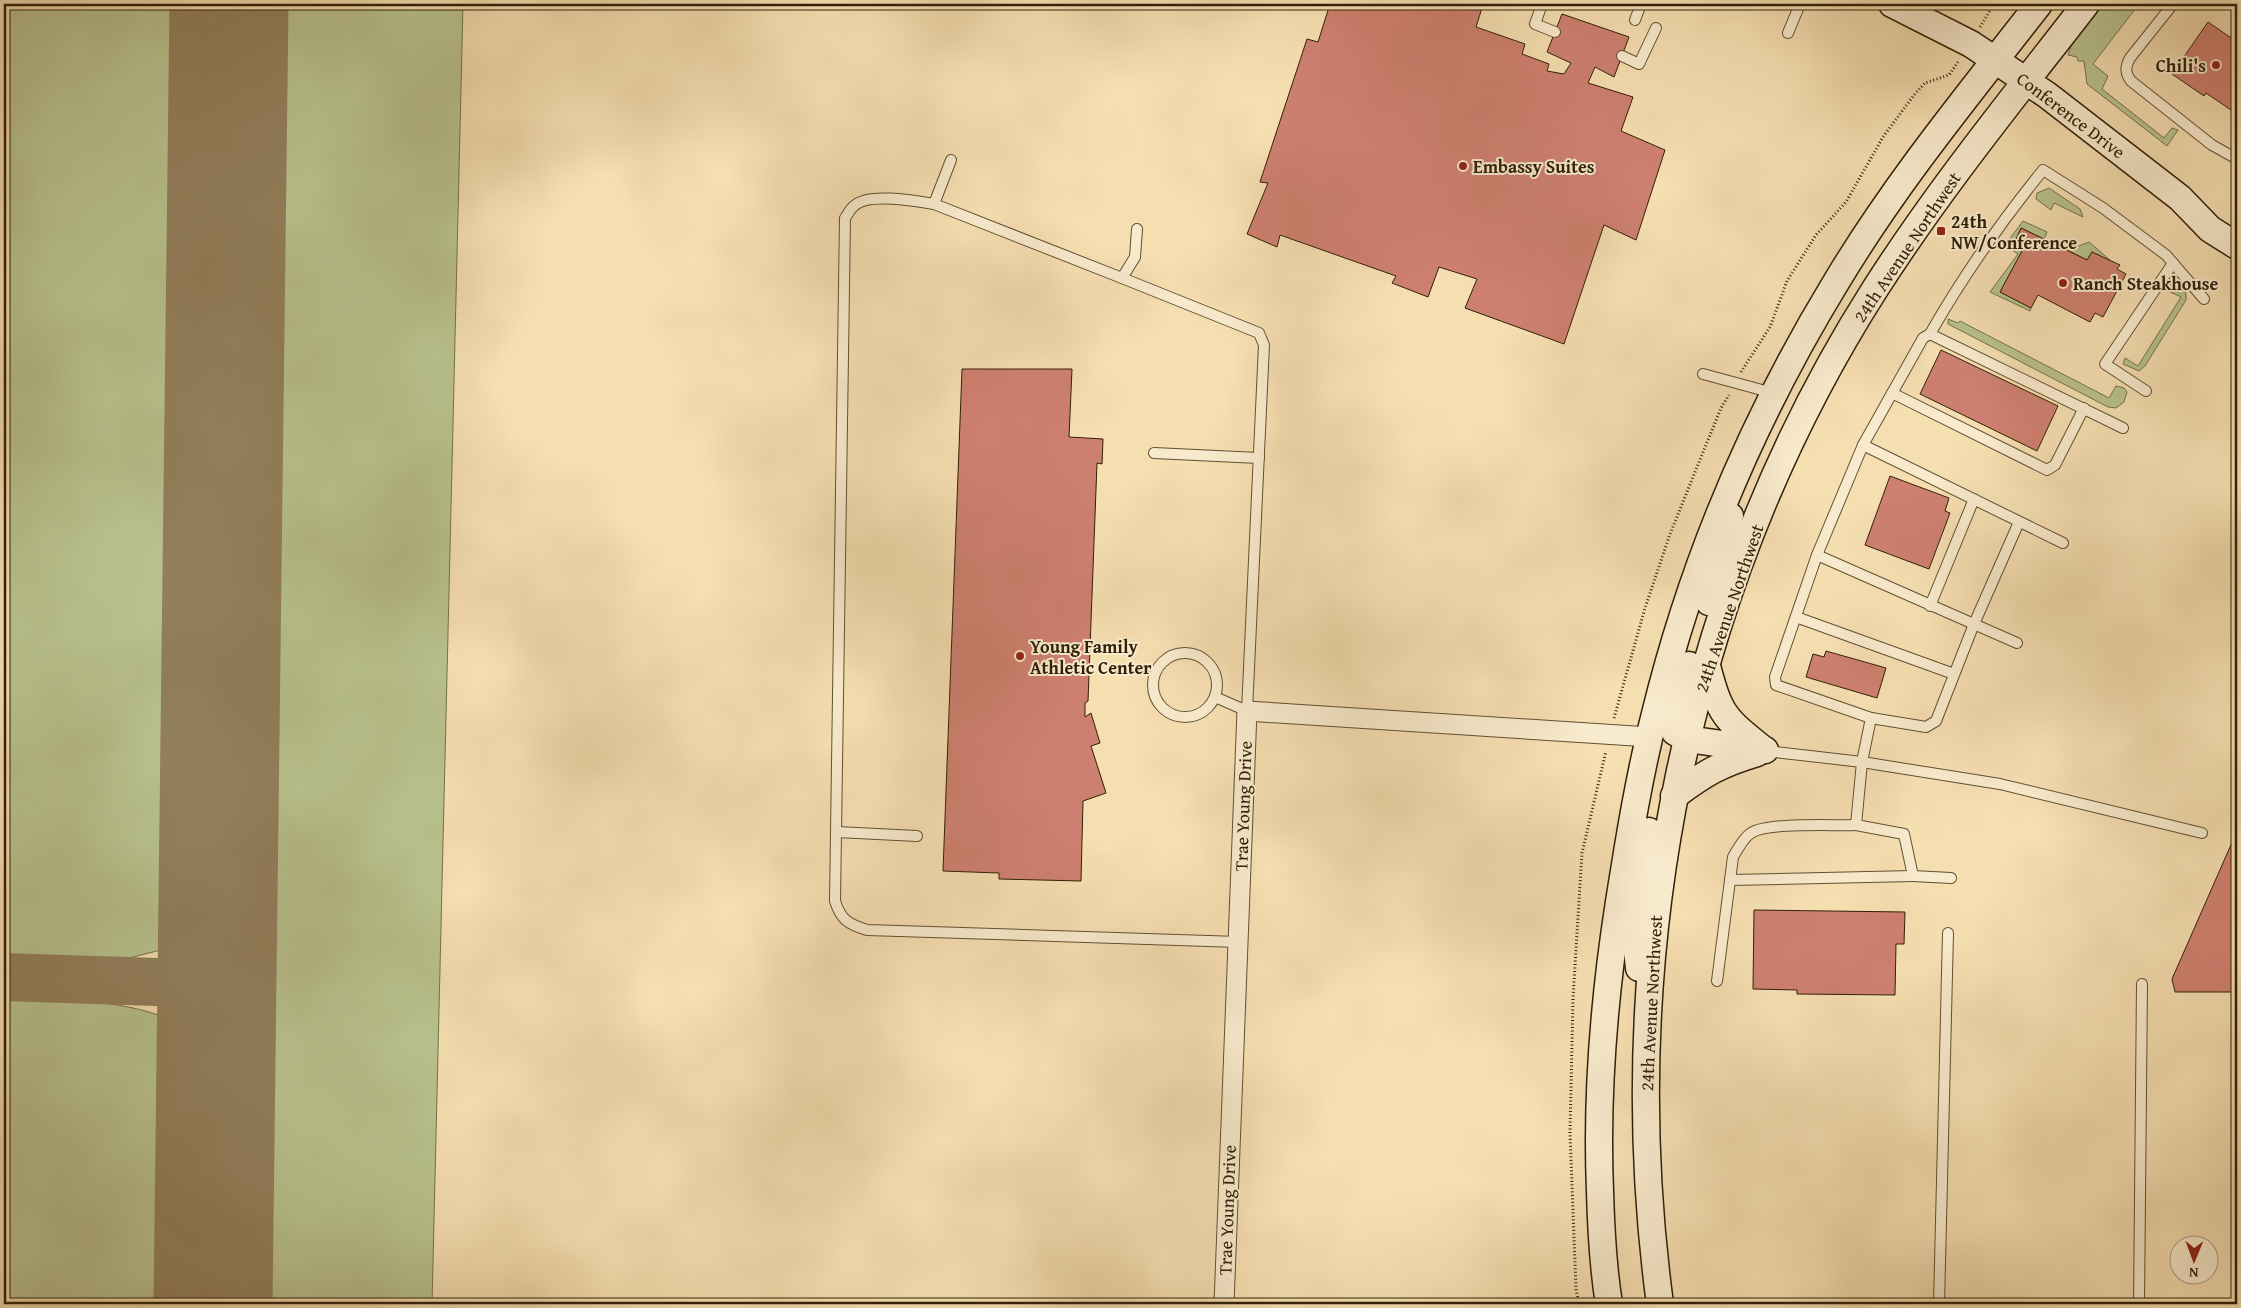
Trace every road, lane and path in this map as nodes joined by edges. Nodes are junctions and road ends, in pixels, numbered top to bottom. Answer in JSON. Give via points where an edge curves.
{"nodes":[{"id":1,"x":1542,"y":4,"type":"edge"},
{"id":2,"x":1641,"y":4,"type":"edge"},
{"id":3,"x":1800,"y":4,"type":"edge"},
{"id":4,"x":1892,"y":4,"type":"edge"},
{"id":5,"x":2039,"y":4,"type":"edge"},
{"id":6,"x":2086,"y":4,"type":"edge"},
{"id":7,"x":2173,"y":4,"type":"edge"},
{"id":8,"x":1635,"y":20,"type":"dead end"},
{"id":9,"x":1656,"y":28,"type":"dead end"},
{"id":10,"x":1555,"y":32,"type":"dead end"},
{"id":11,"x":1788,"y":32,"type":"dead end"},
{"id":12,"x":1622,"y":56,"type":"dead end"},
{"id":13,"x":1995,"y":60,"type":"junction"},
{"id":14,"x":2027,"y":82,"type":"junction"},
{"id":15,"x":2237,"y":159,"type":"edge"},
{"id":16,"x":951,"y":160,"type":"dead end"},
{"id":17,"x":934,"y":204,"type":"junction"},
{"id":18,"x":1137,"y":230,"type":"dead end"},
{"id":19,"x":2237,"y":246,"type":"edge"},
{"id":20,"x":2173,"y":263,"type":"junction"},
{"id":21,"x":1122,"y":278,"type":"junction"},
{"id":22,"x":2204,"y":299,"type":"dead end"},
{"id":23,"x":1930,"y":334,"type":"junction"},
{"id":24,"x":1703,"y":374,"type":"dead end"},
{"id":25,"x":2146,"y":391,"type":"dead end"},
{"id":26,"x":1774,"y":393,"type":"junction"},
{"id":27,"x":1892,"y":393,"type":"junction"},
{"id":28,"x":2084,"y":408,"type":"junction"},
{"id":29,"x":2124,"y":428,"type":"dead end"},
{"id":30,"x":1863,"y":446,"type":"junction"},
{"id":31,"x":1154,"y":453,"type":"dead end"},
{"id":32,"x":1259,"y":458,"type":"junction"},
{"id":33,"x":1736,"y":475,"type":"junction"},
{"id":34,"x":1974,"y":499,"type":"junction"},
{"id":35,"x":2019,"y":522,"type":"junction"},
{"id":36,"x":2063,"y":543,"type":"dead end"},
{"id":37,"x":1817,"y":555,"type":"junction"},
{"id":38,"x":1930,"y":606,"type":"junction"},
{"id":39,"x":1796,"y":617,"type":"junction"},
{"id":40,"x":1974,"y":624,"type":"junction"},
{"id":41,"x":2017,"y":643,"type":"dead end"},
{"id":42,"x":1706,"y":665,"type":"junction"},
{"id":43,"x":1954,"y":674,"type":"junction"},
{"id":44,"x":1215,"y":697,"type":"junction"},
{"id":45,"x":1247,"y":711,"type":"junction"},
{"id":46,"x":1871,"y":718,"type":"junction"},
{"id":47,"x":1650,"y":737,"type":"junction"},
{"id":48,"x":1687,"y":739,"type":"junction"},
{"id":49,"x":1765,"y":750,"type":"junction"},
{"id":50,"x":1862,"y":762,"type":"junction"},
{"id":51,"x":1674,"y":796,"type":"junction"},
{"id":52,"x":1856,"y":825,"type":"junction"},
{"id":53,"x":837,"y":832,"type":"junction"},
{"id":54,"x":2202,"y":833,"type":"dead end"},
{"id":55,"x":917,"y":836,"type":"dead end"},
{"id":56,"x":1913,"y":876,"type":"junction"},
{"id":57,"x":1951,"y":878,"type":"dead end"},
{"id":58,"x":1730,"y":880,"type":"junction"},
{"id":59,"x":1948,"y":933,"type":"dead end"},
{"id":60,"x":1239,"y":942,"type":"junction"},
{"id":61,"x":1717,"y":982,"type":"dead end"},
{"id":62,"x":2142,"y":984,"type":"dead end"},
{"id":63,"x":1647,"y":1033,"type":"junction"},
{"id":64,"x":1224,"y":1304,"type":"edge"},
{"id":65,"x":1609,"y":1304,"type":"edge"},
{"id":66,"x":1660,"y":1304,"type":"edge"},
{"id":67,"x":1939,"y":1304,"type":"edge"},
{"id":68,"x":2139,"y":1304,"type":"edge"}],
"edges":[{"from":1,"to":10,"type":"lane","via":[[1536,24]]},
{"from":2,"to":8,"type":"lane"},
{"from":3,"to":11,"type":"lane"},
{"from":4,"to":13,"type":"main road","name":"Conference Drive","via":[[1971,44]]},
{"from":5,"to":13,"type":"main road"},
{"from":6,"to":14,"type":"main road","name":"24th Avenue Northwest"},
{"from":7,"to":15,"type":"lane","via":[[2130,58],[2126,75],[2212,145]]},
{"from":9,"to":12,"type":"lane","via":[[1639,64]]},
{"from":13,"to":14,"type":"main road","name":"Conference Drive"},
{"from":13,"to":26,"type":"main road","via":[[1879,215],[1835,284]]},
{"from":14,"to":19,"type":"main road","name":"Conference Drive","via":[[2172,192],[2210,228]]},
{"from":14,"to":42,"type":"main road","name":"24th Avenue Northwest","via":[[1920,222],[1873,292],[1832,362],[1770,490]]},
{"from":16,"to":17,"type":"lane"},
{"from":17,"to":21,"type":"lane"},
{"from":17,"to":53,"type":"lane","via":[[873,199],[855,204],[845,218]]},
{"from":18,"to":21,"type":"lane","via":[[1135,257]]},
{"from":20,"to":22,"type":"lane"},
{"from":20,"to":23,"type":"lane","via":[[2103,208],[2043,170],[2008,214]]},
{"from":20,"to":25,"type":"lane","via":[[2105,364]]},
{"from":21,"to":32,"type":"lane","via":[[1259,333],[1264,345]]},
{"from":23,"to":27,"type":"lane","via":[[1923,338]]},
{"from":23,"to":28,"type":"lane"},
{"from":24,"to":26,"type":"lane"},
{"from":26,"to":33,"type":"main road"},
{"from":27,"to":28,"type":"lane","via":[[2047,470],[2055,465]]},
{"from":27,"to":30,"type":"lane"},
{"from":28,"to":29,"type":"lane"},
{"from":30,"to":34,"type":"lane"},
{"from":30,"to":37,"type":"lane"},
{"from":31,"to":32,"type":"lane"},
{"from":32,"to":45,"type":"lane"},
{"from":33,"to":47,"type":"main road","via":[[1714,525],[1687,603]]},
{"from":33,"to":48,"type":"main road","via":[[1725,552],[1673,724],[1675,732]]},
{"from":34,"to":35,"type":"lane"},
{"from":34,"to":38,"type":"lane"},
{"from":35,"to":36,"type":"lane"},
{"from":35,"to":40,"type":"lane"},
{"from":37,"to":38,"type":"lane"},
{"from":37,"to":39,"type":"lane"},
{"from":38,"to":40,"type":"lane"},
{"from":39,"to":43,"type":"lane"},
{"from":39,"to":46,"type":"lane","via":[[1775,678],[1776,684]]},
{"from":40,"to":41,"type":"lane"},
{"from":40,"to":43,"type":"lane"},
{"from":42,"to":48,"type":"main road","name":"24th Avenue Northwest"},
{"from":42,"to":49,"type":"main road","via":[[1722,713]]},
{"from":43,"to":46,"type":"lane","via":[[1932,725],[1926,727]]},
{"from":44,"to":44,"type":"lane","via":[[1215,672],[1201,656],[1179,652],[1169,656],[1155,672],[1153,692],[1157,702],[1173,715],[1194,716]]},
{"from":44,"to":45,"type":"lane"},
{"from":45,"to":47,"type":"street"},
{"from":45,"to":60,"type":"street","name":"Trae Young Drive"},
{"from":46,"to":50,"type":"lane"},
{"from":47,"to":63,"type":"main road","via":[[1660,750],[1661,765],[1635,931]]},
{"from":47,"to":65,"type":"main road","via":[[1614,935],[1598,1079],[1600,1212]]},
{"from":48,"to":49,"type":"main road"},
{"from":48,"to":51,"type":"main road","name":"24th Avenue Northwest"},
{"from":49,"to":50,"type":"lane"},
{"from":49,"to":51,"type":"main road","via":[[1717,766]]},
{"from":50,"to":52,"type":"lane"},
{"from":50,"to":54,"type":"lane","via":[[2000,784]]},
{"from":51,"to":63,"type":"main road","name":"24th Avenue Northwest","via":[[1658,888]]},
{"from":52,"to":56,"type":"lane","via":[[1904,834]]},
{"from":52,"to":58,"type":"lane","via":[[1768,827],[1752,832],[1733,857]]},
{"from":53,"to":55,"type":"lane"},
{"from":53,"to":60,"type":"lane","via":[[835,901],[839,913],[850,924],[867,930]]},
{"from":56,"to":57,"type":"lane"},
{"from":56,"to":58,"type":"lane"},
{"from":58,"to":61,"type":"lane"},
{"from":59,"to":67,"type":"lane"},
{"from":60,"to":64,"type":"street","name":"Trae Young Drive"},
{"from":62,"to":68,"type":"lane"},
{"from":63,"to":66,"type":"main road","name":"24th Avenue Northwest","via":[[1649,1202]]}]}
